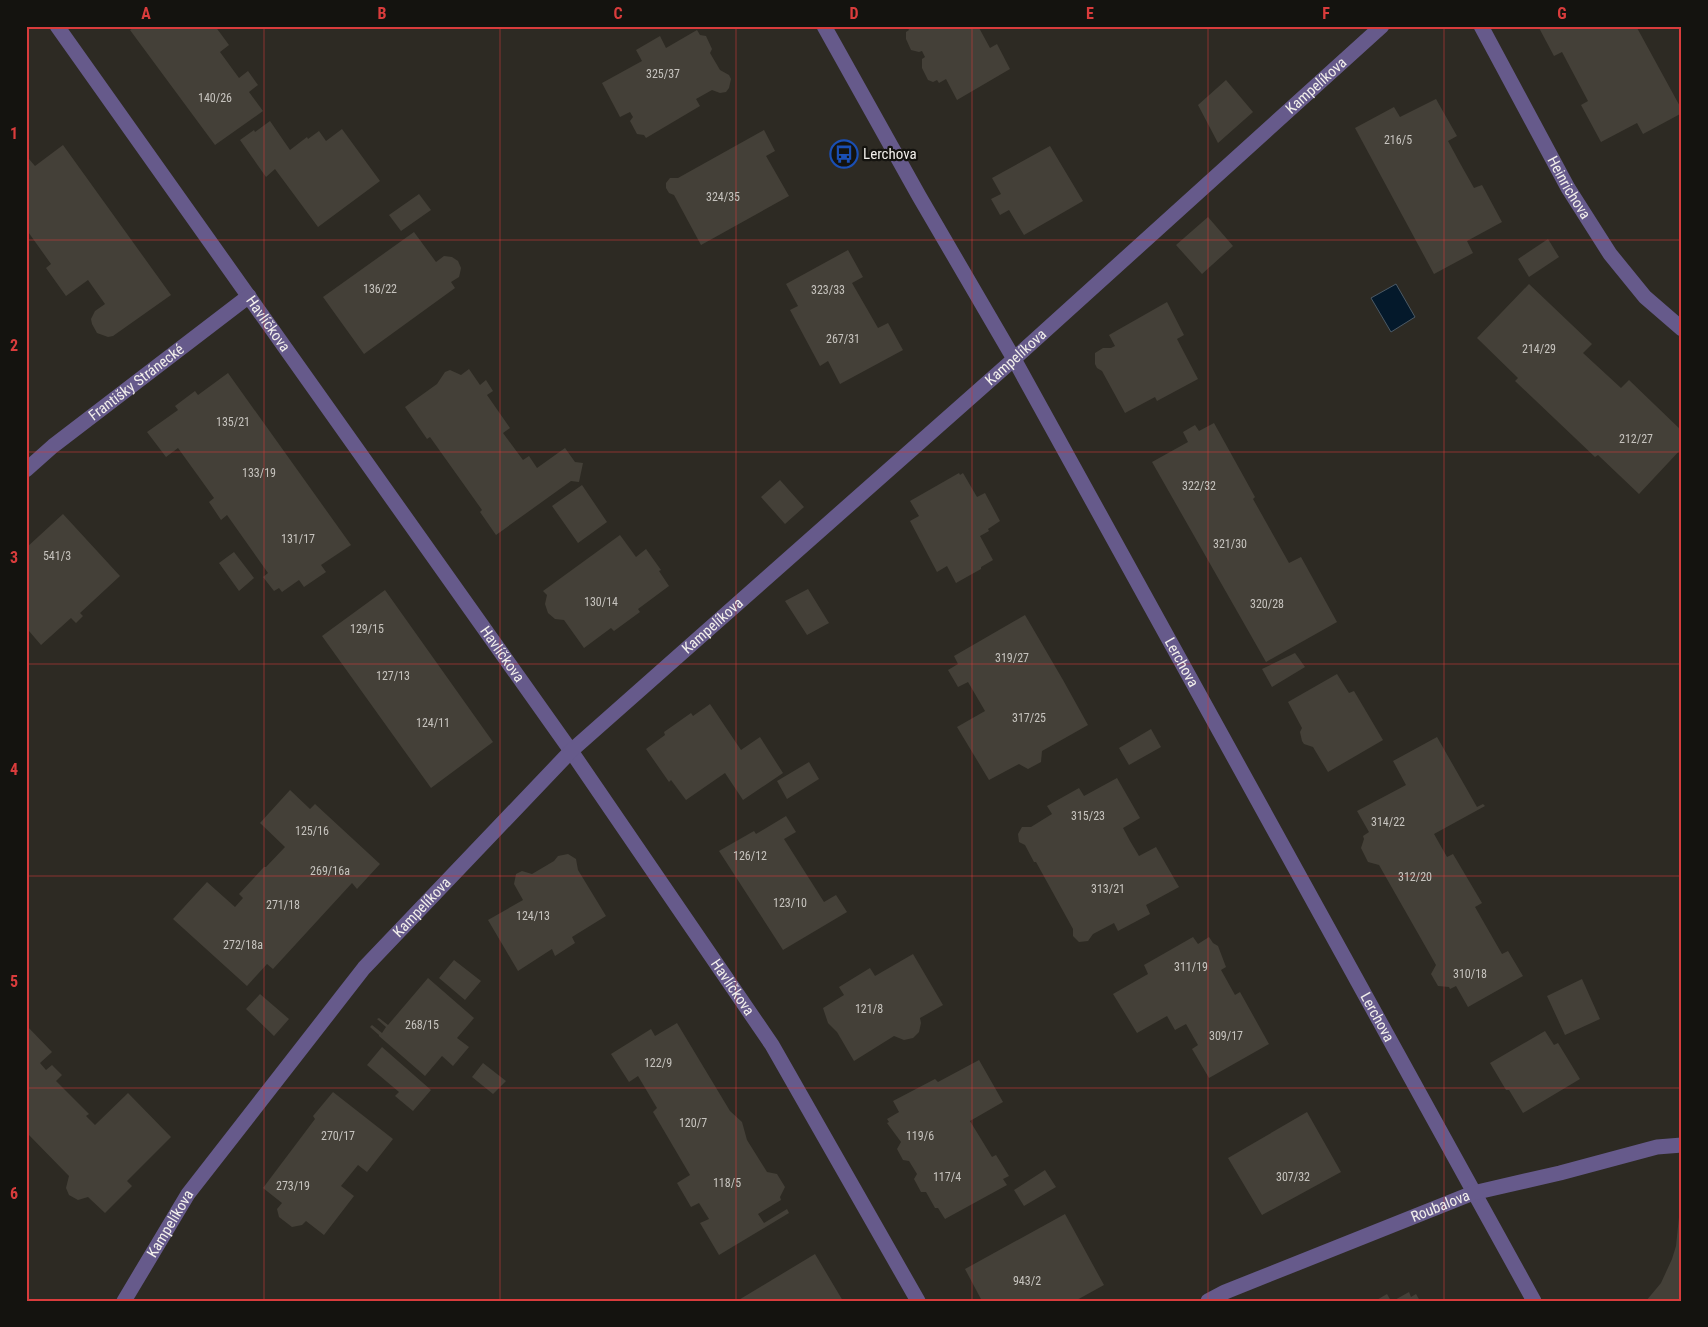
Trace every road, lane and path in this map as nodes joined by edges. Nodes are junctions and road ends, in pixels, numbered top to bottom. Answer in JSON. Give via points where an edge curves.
{"nodes":[{"id":1,"x":57,"y":26,"type":"edge"},
{"id":2,"x":824,"y":26,"type":"edge"},
{"id":3,"x":1382,"y":26,"type":"edge"},
{"id":4,"x":1481,"y":26,"type":"edge"},
{"id":5,"x":249,"y":296,"type":"junction"},
{"id":6,"x":1682,"y":329,"type":"edge"},
{"id":7,"x":1014,"y":360,"type":"junction"},
{"id":8,"x":26,"y":470,"type":"edge"},
{"id":9,"x":571,"y":751,"type":"junction"},
{"id":10,"x":1682,"y":1145,"type":"edge"},
{"id":11,"x":1473,"y":1193,"type":"junction"},
{"id":12,"x":124,"y":1301,"type":"edge"},
{"id":13,"x":918,"y":1301,"type":"edge"},
{"id":14,"x":1208,"y":1301,"type":"edge"},
{"id":15,"x":1534,"y":1301,"type":"edge"}],
"edges":[{"from":1,"to":5,"type":"street","name":"Havlíčkova"},
{"from":2,"to":7,"type":"street","name":"Lerchova"},
{"from":3,"to":7,"type":"street","name":"Kampelíkova"},
{"from":4,"to":6,"type":"street","name":"Heinrichova","via":[[1568,188],[1610,254],[1645,297]]},
{"from":5,"to":8,"type":"street","name":"Františky Stránecké","via":[[52,446]]},
{"from":5,"to":9,"type":"street","name":"Havlíčkova"},
{"from":7,"to":9,"type":"street","name":"Kampelíkova"},
{"from":7,"to":11,"type":"street","name":"Lerchova"},
{"from":9,"to":12,"type":"street","name":"Kampelíkova","via":[[364,968],[188,1194]]},
{"from":9,"to":13,"type":"street","name":"Havlíčkova","via":[[772,1045]]},
{"from":10,"to":11,"type":"street","name":"Roubalova","via":[[1658,1147]]},
{"from":11,"to":14,"type":"street","name":"Roubalova"},
{"from":11,"to":15,"type":"street","name":"Lerchova"}]}
